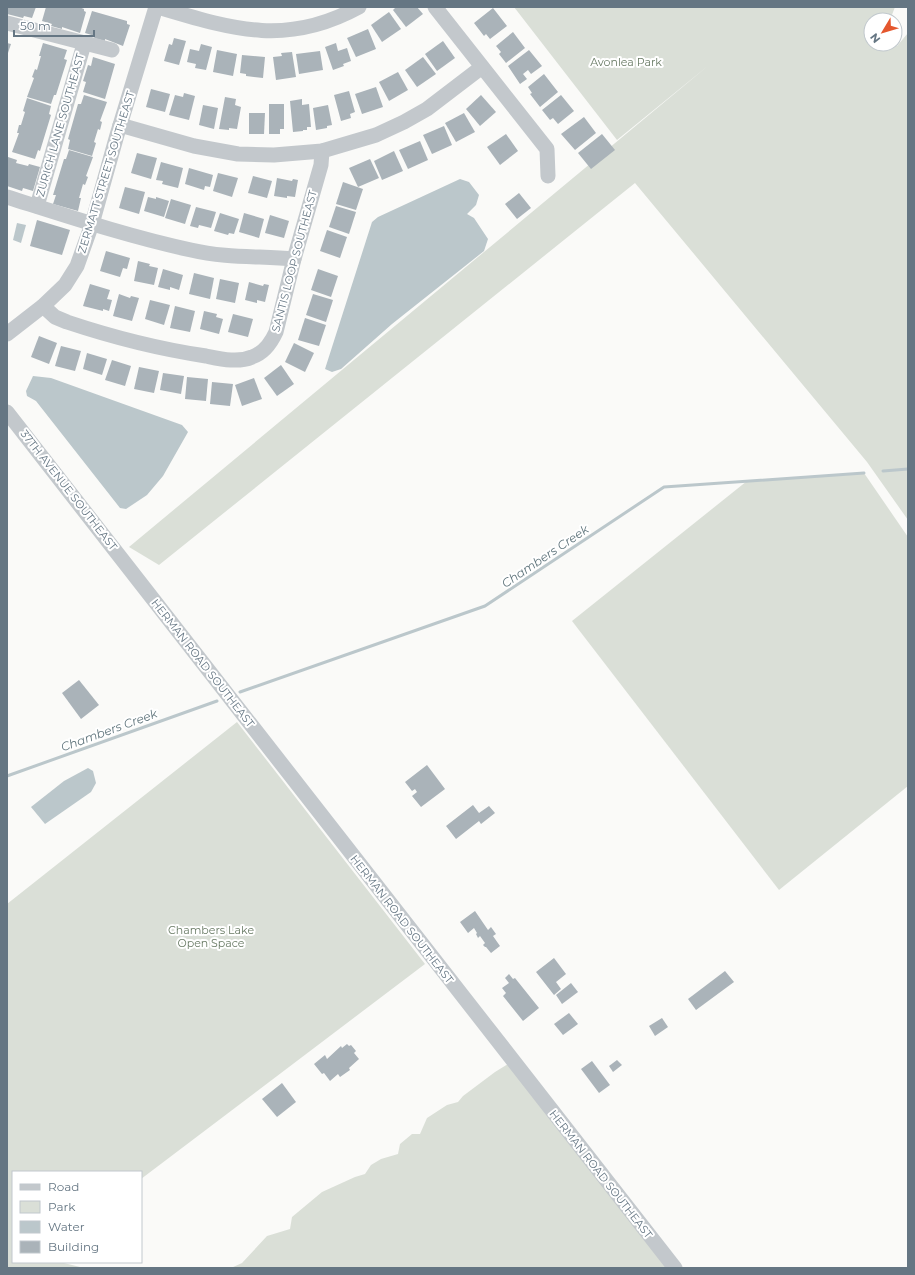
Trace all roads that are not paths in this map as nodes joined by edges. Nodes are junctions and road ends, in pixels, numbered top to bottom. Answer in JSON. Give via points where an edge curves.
{"nodes":[{"id":1,"x":157,"y":7,"type":"edge"},
{"id":2,"x":358,"y":7,"type":"edge"},
{"id":3,"x":435,"y":7,"type":"edge"},
{"id":4,"x":7,"y":23,"type":"edge"},
{"id":5,"x":84,"y":44,"type":"junction"},
{"id":6,"x":112,"y":50,"type":"dead end"},
{"id":7,"x":482,"y":67,"type":"junction"},
{"id":8,"x":120,"y":125,"type":"junction"},
{"id":9,"x":322,"y":151,"type":"junction"},
{"id":10,"x":548,"y":176,"type":"dead end"},
{"id":11,"x":7,"y":197,"type":"edge"},
{"id":12,"x":37,"y":206,"type":"junction"},
{"id":13,"x":86,"y":222,"type":"junction"},
{"id":14,"x":294,"y":259,"type":"junction"},
{"id":15,"x":43,"y":306,"type":"junction"},
{"id":16,"x":7,"y":334,"type":"edge"},
{"id":17,"x":7,"y":412,"type":"edge"},
{"id":18,"x":131,"y":569,"type":"joint"},
{"id":19,"x":675,"y":1268,"type":"edge"}],
"edges":[{"from":1,"to":2,"type":"street","via":[[218,25],[263,31],[290,30],[315,25]]},
{"from":1,"to":8,"type":"street","name":"ZERMATT STREET SOUTHEAST"},
{"from":3,"to":7,"type":"street"},
{"from":4,"to":5,"type":"street"},
{"from":5,"to":6,"type":"street"},
{"from":5,"to":12,"type":"street","name":"ZURICH LANE SOUTHEAST"},
{"from":7,"to":9,"type":"street","via":[[427,109],[404,122],[376,135]]},
{"from":7,"to":10,"type":"street","via":[[547,149]]},
{"from":8,"to":9,"type":"street","via":[[194,146],[238,154],[274,155]]},
{"from":8,"to":13,"type":"street","name":"ZERMATT STREET SOUTHEAST"},
{"from":9,"to":14,"type":"street","name":"SANTIS LOOP SOUTHEAST","via":[[321,165]]},
{"from":11,"to":12,"type":"street"},
{"from":12,"to":13,"type":"street"},
{"from":13,"to":14,"type":"street","via":[[191,250],[222,255]]},
{"from":13,"to":15,"type":"street","name":"ZERMATT STREET SOUTHEAST","via":[[77,266],[65,285]]},
{"from":14,"to":15,"type":"street","name":"SANTIS LOOP SOUTHEAST","via":[[272,341],[258,355],[245,359],[226,359],[151,346],[67,322],[55,317]]},
{"from":15,"to":16,"type":"street","name":"ZERMATT STREET SOUTHEAST"},
{"from":17,"to":18,"type":"street","name":"37TH AVENUE SOUTHEAST"},
{"from":18,"to":19,"type":"street","name":"HERMAN ROAD SOUTHEAST"}]}
